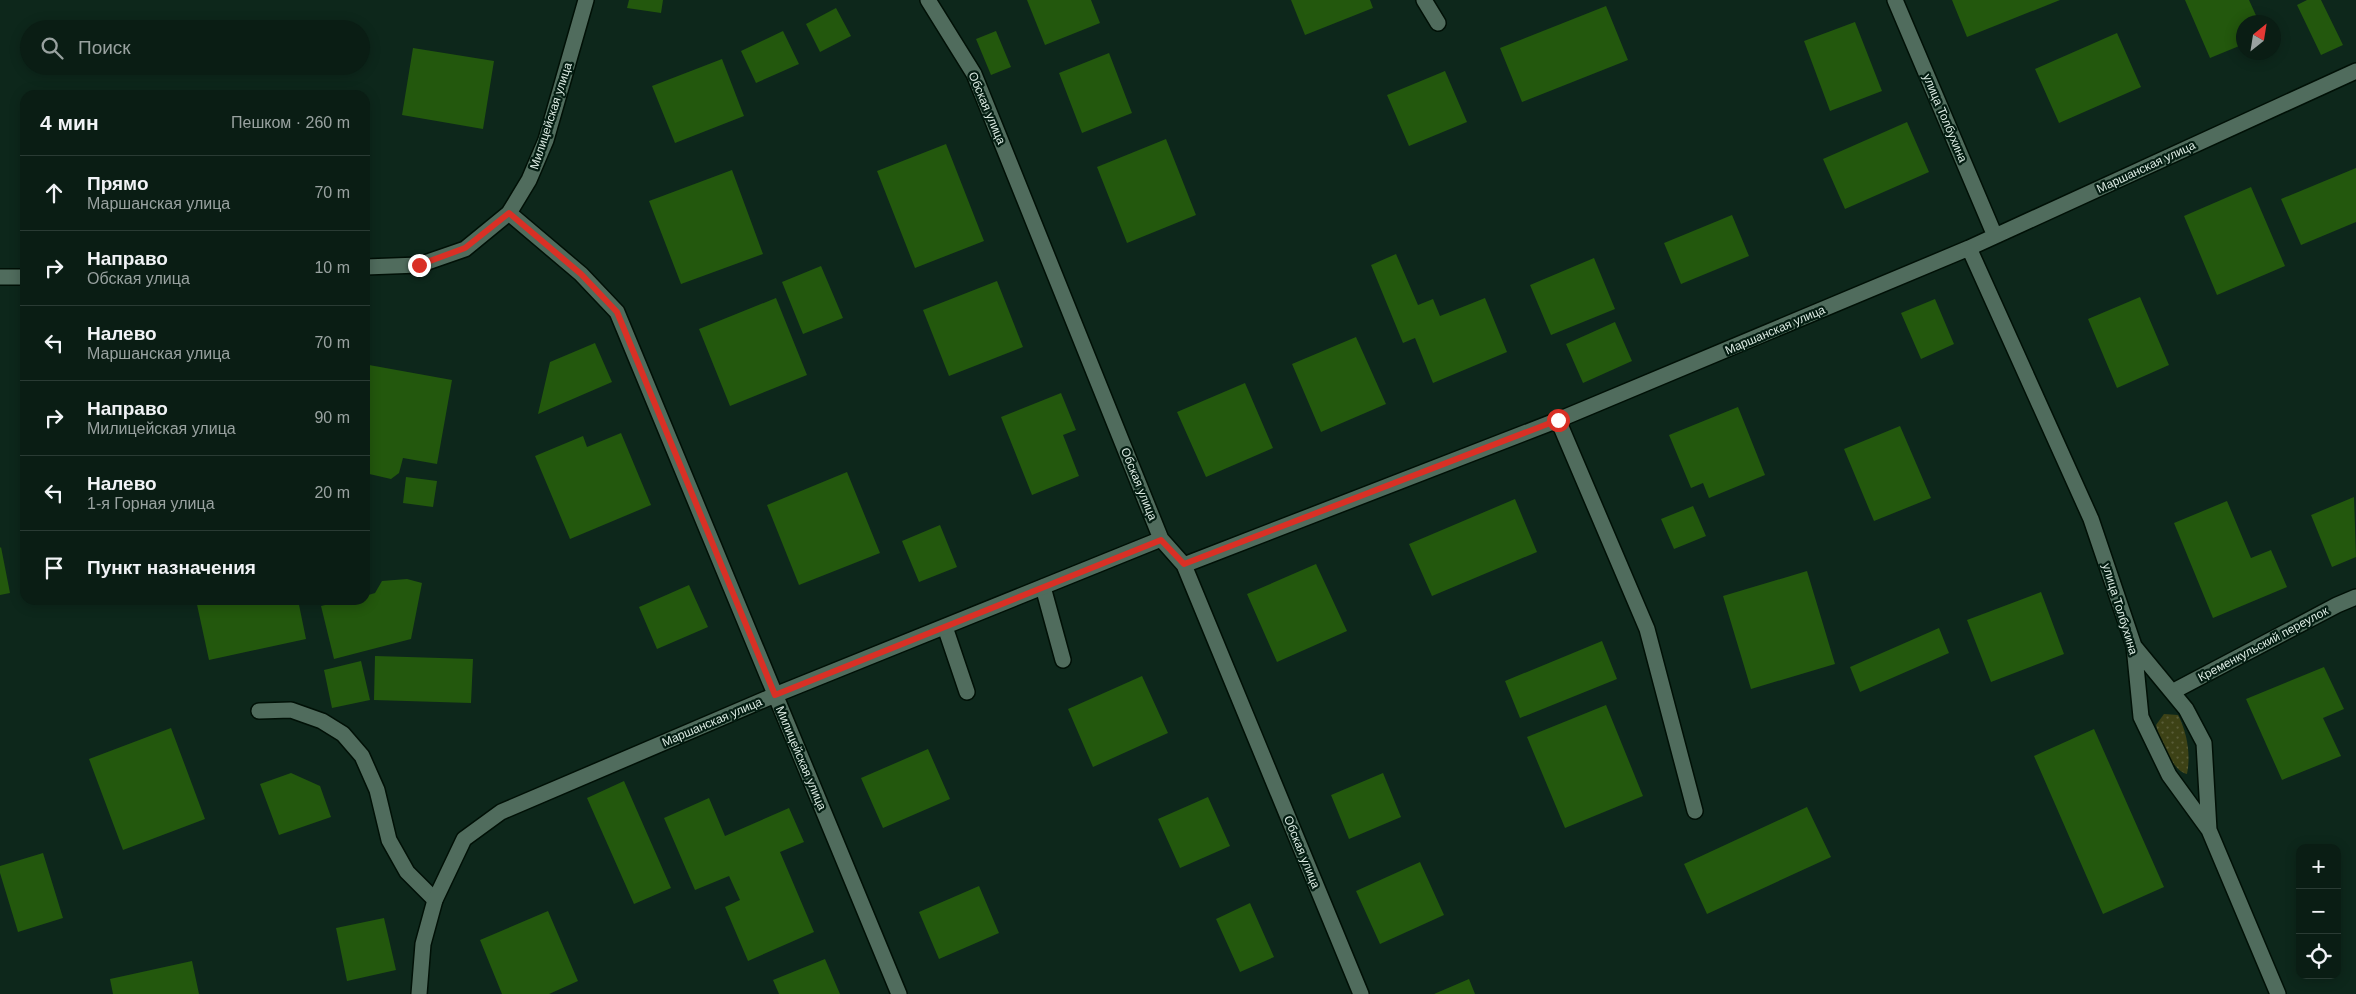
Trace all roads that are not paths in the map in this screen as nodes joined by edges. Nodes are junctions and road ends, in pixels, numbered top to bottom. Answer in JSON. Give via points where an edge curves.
{"nodes":[{"id":1,"x":586,"y":0,"type":"edge"},
{"id":2,"x":928,"y":0,"type":"edge"},
{"id":3,"x":1424,"y":0,"type":"edge"},
{"id":4,"x":1896,"y":0,"type":"edge"},
{"id":5,"x":1438,"y":23,"type":"dead end"},
{"id":6,"x":2356,"y":71,"type":"edge"},
{"id":7,"x":509,"y":213,"type":"junction"},
{"id":8,"x":1995,"y":236,"type":"junction"},
{"id":9,"x":1969,"y":248,"type":"junction"},
{"id":10,"x":370,"y":267,"type":"edge"},
{"id":11,"x":0,"y":277,"type":"edge"},
{"id":12,"x":20,"y":277,"type":"edge"},
{"id":13,"x":1558,"y":420,"type":"junction"},
{"id":14,"x":1161,"y":540,"type":"junction"},
{"id":15,"x":1184,"y":564,"type":"junction"},
{"id":16,"x":1043,"y":587,"type":"junction"},
{"id":17,"x":2356,"y":597,"type":"edge"},
{"id":18,"x":945,"y":627,"type":"junction"},
{"id":19,"x":2134,"y":646,"type":"junction"},
{"id":20,"x":1063,"y":660,"type":"dead end"},
{"id":21,"x":967,"y":692,"type":"dead end"},
{"id":22,"x":2172,"y":692,"type":"junction"},
{"id":23,"x":775,"y":695,"type":"junction"},
{"id":24,"x":259,"y":711,"type":"dead end"},
{"id":25,"x":1695,"y":811,"type":"dead end"},
{"id":26,"x":2209,"y":830,"type":"junction"},
{"id":27,"x":435,"y":900,"type":"junction"},
{"id":28,"x":419,"y":994,"type":"edge"},
{"id":29,"x":899,"y":994,"type":"edge"},
{"id":30,"x":1361,"y":994,"type":"edge"},
{"id":31,"x":2278,"y":994,"type":"edge"}],
"edges":[{"from":1,"to":7,"type":"street","name":"Милицейская улица","via":[[546,140],[530,180]]},
{"from":2,"to":14,"type":"street","name":"Обская улица","via":[[974,74]]},
{"from":3,"to":5,"type":"street"},
{"from":4,"to":8,"type":"street","name":"улица Толбухина"},
{"from":6,"to":8,"type":"street","name":"Маршанская улица"},
{"from":7,"to":10,"type":"street","via":[[465,248],[419,265]]},
{"from":7,"to":23,"type":"street","name":"Милицейская улица","via":[[581,274],[617,312]]},
{"from":8,"to":9,"type":"street","name":"Маршанская улица"},
{"from":9,"to":13,"type":"street","name":"Маршанская улица"},
{"from":9,"to":19,"type":"street","name":"улица Толбухина","via":[[2091,519]]},
{"from":11,"to":12,"type":"street"},
{"from":13,"to":15,"type":"street","name":"Маршанская улица"},
{"from":13,"to":25,"type":"street","via":[[1647,629]]},
{"from":14,"to":15,"type":"street","name":"Обская улица"},
{"from":14,"to":16,"type":"street","name":"Маршанская улица"},
{"from":15,"to":30,"type":"street","name":"Обская улица"},
{"from":16,"to":18,"type":"street","name":"Маршанская улица"},
{"from":16,"to":20,"type":"street"},
{"from":17,"to":22,"type":"street","name":"Кременкульский переулок"},
{"from":18,"to":21,"type":"street"},
{"from":18,"to":23,"type":"street","name":"Маршанская улица"},
{"from":19,"to":22,"type":"street"},
{"from":19,"to":26,"type":"street","name":"улица Толбухина","via":[[2141,717],[2169,775]]},
{"from":22,"to":26,"type":"street","via":[[2186,709],[2204,743]]},
{"from":23,"to":27,"type":"street","name":"Маршанская улица","via":[[501,812],[464,839]]},
{"from":23,"to":29,"type":"street","name":"Милицейская улица"},
{"from":24,"to":27,"type":"street","via":[[291,710],[322,721],[343,734],[362,756],[377,790],[389,840],[407,872]]},
{"from":26,"to":31,"type":"street","name":"улица Толбухина"},
{"from":27,"to":28,"type":"street","via":[[423,944]]}]}
